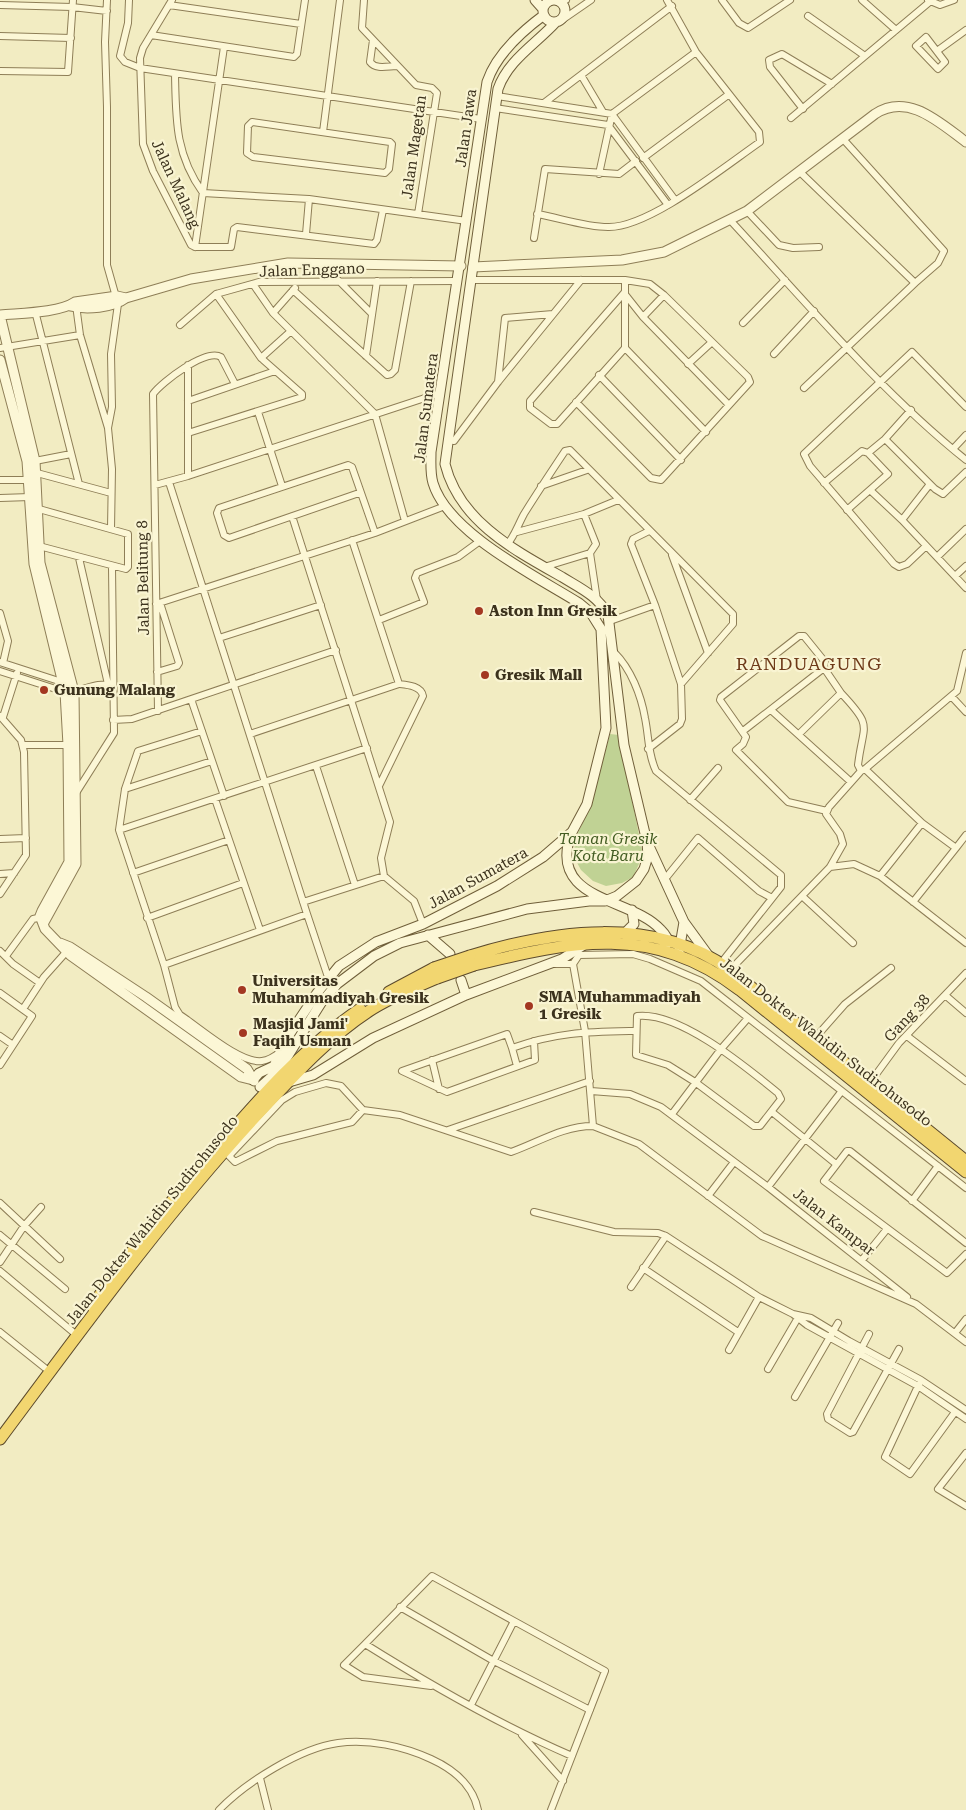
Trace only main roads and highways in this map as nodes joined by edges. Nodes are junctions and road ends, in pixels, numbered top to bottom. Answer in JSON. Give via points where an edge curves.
{"nodes":[{"id":1,"x":535,"y":0,"type":"edge"},
{"id":2,"x":560,"y":1,"type":"edge"},
{"id":3,"x":544,"y":12,"type":"junction"},
{"id":4,"x":559,"y":21,"type":"junction"},
{"id":5,"x":966,"y":142,"type":"edge"},
{"id":6,"x":477,"y":152,"type":"junction"},
{"id":7,"x":489,"y":153,"type":"junction"},
{"id":8,"x":460,"y":266,"type":"junction"},
{"id":9,"x":474,"y":268,"type":"junction"},
{"id":10,"x":0,"y":315,"type":"edge"},
{"id":11,"x":4,"y":348,"type":"edge"},
{"id":12,"x":0,"y":360,"type":"edge"},
{"id":13,"x":436,"y":423,"type":"junction"},
{"id":14,"x":451,"y":425,"type":"junction"},
{"id":15,"x":32,"y":492,"type":"junction"},
{"id":16,"x":72,"y":688,"type":"junction"},
{"id":17,"x":605,"y":701,"type":"junction"},
{"id":18,"x":619,"y":701,"type":"junction"},
{"id":19,"x":572,"y":832,"type":"junction"},
{"id":20,"x":647,"y":842,"type":"junction"},
{"id":21,"x":605,"y":901,"type":"junction"},
{"id":22,"x":632,"y":910,"type":"junction"},
{"id":23,"x":44,"y":919,"type":"junction"},
{"id":24,"x":684,"y":922,"type":"junction"},
{"id":25,"x":625,"y":932,"type":"junction"},
{"id":26,"x":428,"y":935,"type":"junction"},
{"id":27,"x":586,"y":944,"type":"junction"},
{"id":28,"x":667,"y":945,"type":"junction"},
{"id":29,"x":68,"y":949,"type":"junction"},
{"id":30,"x":679,"y":949,"type":"junction"},
{"id":31,"x":450,"y":954,"type":"dead end"},
{"id":32,"x":472,"y":960,"type":"junction"},
{"id":33,"x":721,"y":964,"type":"junction"},
{"id":34,"x":435,"y":973,"type":"junction"},
{"id":35,"x":461,"y":980,"type":"dead end"},
{"id":36,"x":466,"y":994,"type":"junction"},
{"id":37,"x":146,"y":997,"type":"junction"},
{"id":38,"x":140,"y":1004,"type":"junction"},
{"id":39,"x":288,"y":1082,"type":"junction"},
{"id":40,"x":260,"y":1086,"type":"junction"},
{"id":41,"x":891,"y":1107,"type":"junction"},
{"id":42,"x":966,"y":1161,"type":"edge"},
{"id":43,"x":966,"y":1172,"type":"edge"},
{"id":44,"x":177,"y":1202,"type":"junction"},
{"id":45,"x":144,"y":1243,"type":"junction"},
{"id":46,"x":0,"y":1426,"type":"edge"},
{"id":47,"x":0,"y":1439,"type":"edge"}],
"edges":[{"from":1,"to":3,"type":"main road"},
{"from":2,"to":3,"type":"main road","via":[[550,1]]},
{"from":2,"to":4,"type":"main road","via":[[565,11]]},
{"from":3,"to":4,"type":"main road","via":[[546,19]]},
{"from":3,"to":6,"type":"main road","name":"Jalan Jawa","via":[[499,56],[491,69],[486,82]]},
{"from":4,"to":7,"type":"main road","name":"Jalan Jawa","via":[[503,75]]},
{"from":5,"to":9,"type":"main road","via":[[919,110],[900,106],[879,112],[747,211],[664,252],[622,260]]},
{"from":6,"to":7,"type":"main road"},
{"from":6,"to":8,"type":"main road","name":"Jalan Jawa"},
{"from":7,"to":9,"type":"main road","name":"Jalan Jawa"},
{"from":8,"to":10,"type":"main road","via":[[288,263],[191,279],[120,299]]},
{"from":8,"to":13,"type":"main road","name":"Jalan Sumatera"},
{"from":9,"to":14,"type":"main road","name":"Jalan Sumatera"},
{"from":10,"to":11,"type":"main road"},
{"from":11,"to":15,"type":"main road","via":[[36,461],[38,473]]},
{"from":12,"to":15,"type":"main road"},
{"from":13,"to":14,"type":"main road"},
{"from":13,"to":17,"type":"main road","name":"Jalan Sumatera","via":[[431,468],[434,484],[445,506],[480,541],[591,613],[602,629]]},
{"from":14,"to":18,"type":"main road","name":"Jalan Sumatera","via":[[445,464],[457,497],[486,529],[507,545],[603,605],[610,621]]},
{"from":15,"to":16,"type":"main road","via":[[39,509],[40,563]]},
{"from":15,"to":16,"type":"main road","via":[[34,564]]},
{"from":16,"to":23,"type":"main road","via":[[68,745],[69,862]]},
{"from":16,"to":23,"type":"main road","via":[[76,864]]},
{"from":17,"to":18,"type":"main road"},
{"from":17,"to":19,"type":"main road","name":"Jalan Sumatera","via":[[606,728],[587,804]]},
{"from":18,"to":20,"type":"main road","name":"Jalan Sumatera","via":[[624,744]]},
{"from":19,"to":21,"type":"main road","via":[[567,858],[572,874],[582,886]]},
{"from":19,"to":40,"type":"main road","name":"Jalan Sumatera","via":[[543,857],[497,886],[423,924],[356,953],[328,977],[274,1066],[259,1073]]},
{"from":20,"to":21,"type":"main road","via":[[648,856],[644,869],[625,891]]},
{"from":20,"to":24,"type":"main road"},
{"from":21,"to":22,"type":"main road"},
{"from":21,"to":26,"type":"main road","name":"Jalan Sumatera","via":[[527,909]]},
{"from":22,"to":25,"type":"main road","via":[[634,924]]},
{"from":22,"to":28,"type":"main road","via":[[655,924]]},
{"from":23,"to":29,"type":"main road","via":[[46,931]]},
{"from":24,"to":30,"type":"main road"},
{"from":24,"to":33,"type":"main road"},
{"from":25,"to":28,"type":"highway","name":"Jalan Dokter Wahidin Sudirohusodo"},
{"from":25,"to":32,"type":"highway","name":"Jalan Dokter Wahidin Sudirohusodo","via":[[590,932],[513,944]]},
{"from":26,"to":31,"type":"main road"},
{"from":26,"to":40,"type":"main road","name":"Jalan Sumatera","via":[[400,943],[374,956],[337,984],[316,1010],[278,1070]]},
{"from":27,"to":28,"type":"highway","name":"Jalan Dokter Wahidin Sudirohusodo"},
{"from":27,"to":32,"type":"highway","name":"Jalan Dokter Wahidin Sudirohusodo"},
{"from":27,"to":36,"type":"main road","via":[[551,964]]},
{"from":28,"to":30,"type":"highway","name":"Jalan Dokter Wahidin Sudirohusodo"},
{"from":29,"to":37,"type":"main road"},
{"from":29,"to":38,"type":"main road"},
{"from":30,"to":33,"type":"highway","name":"Jalan Dokter Wahidin Sudirohusodo"},
{"from":30,"to":41,"type":"highway","name":"Jalan Dokter Wahidin Sudirohusodo","via":[[723,977]]},
{"from":32,"to":34,"type":"highway","name":"Jalan Dokter Wahidin Sudirohusodo","bridge":true},
{"from":33,"to":41,"type":"highway","name":"Jalan Dokter Wahidin Sudirohusodo","via":[[869,1084]]},
{"from":34,"to":39,"type":"highway","name":"Jalan Dokter Wahidin Sudirohusodo","via":[[369,1011],[336,1036]]},
{"from":34,"to":40,"type":"highway","name":"Jalan Dokter Wahidin Sudirohusodo","via":[[366,1004]]},
{"from":35,"to":36,"type":"main road"},
{"from":36,"to":39,"type":"main road","via":[[373,1038],[325,1069]]},
{"from":37,"to":38,"type":"main road"},
{"from":37,"to":40,"type":"main road","via":[[247,1069]]},
{"from":38,"to":40,"type":"main road","via":[[241,1077]]},
{"from":39,"to":44,"type":"highway","name":"Jalan Dokter Wahidin Sudirohusodo","via":[[227,1152]]},
{"from":40,"to":44,"type":"highway","name":"Jalan Dokter Wahidin Sudirohusodo"},
{"from":41,"to":42,"type":"highway","name":"Jalan Dokter Wahidin Sudirohusodo"},
{"from":41,"to":43,"type":"highway","name":"Jalan Dokter Wahidin Sudirohusodo"},
{"from":44,"to":45,"type":"highway","name":"Jalan Dokter Wahidin Sudirohusodo"},
{"from":45,"to":46,"type":"highway","name":"Jalan Dokter Wahidin Sudirohusodo"},
{"from":45,"to":47,"type":"highway","name":"Jalan Dokter Wahidin Sudirohusodo"}]}
